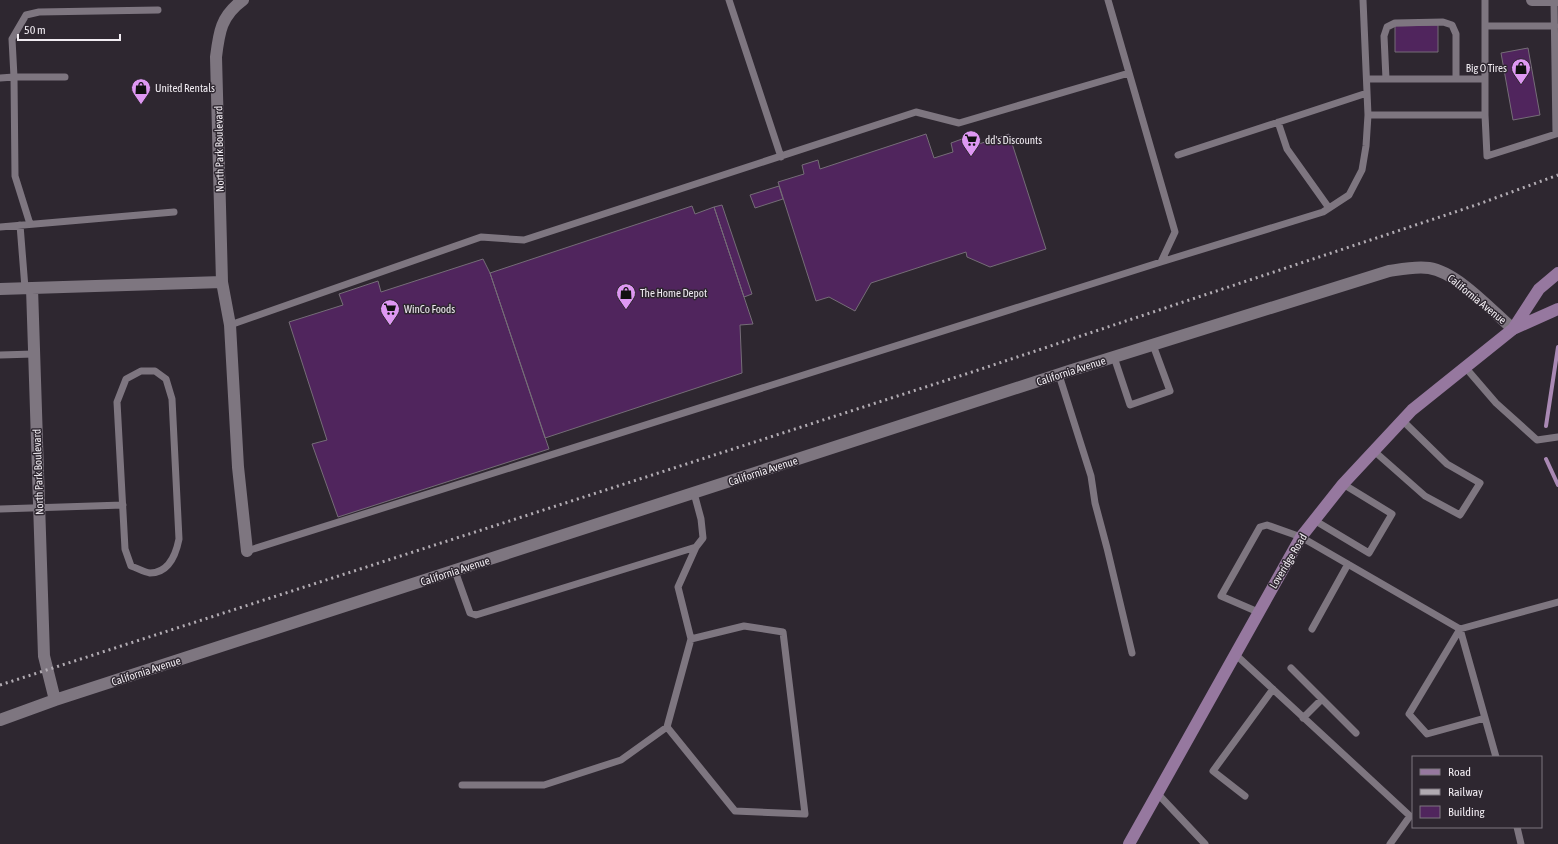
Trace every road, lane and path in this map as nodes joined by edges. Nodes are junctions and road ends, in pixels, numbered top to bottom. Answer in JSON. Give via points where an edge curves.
{"nodes":[{"id":1,"x":243,"y":0,"type":"edge"},
{"id":2,"x":729,"y":0,"type":"edge"},
{"id":3,"x":1108,"y":0,"type":"edge"},
{"id":4,"x":1363,"y":0,"type":"edge"},
{"id":5,"x":1485,"y":0,"type":"edge"},
{"id":6,"x":1532,"y":0,"type":"edge"},
{"id":7,"x":1554,"y":0,"type":"edge"},
{"id":8,"x":1558,"y":0,"type":"edge"},
{"id":9,"x":158,"y":10,"type":"dead end"},
{"id":10,"x":1486,"y":26,"type":"junction"},
{"id":11,"x":1555,"y":26,"type":"junction"},
{"id":12,"x":1129,"y":73,"type":"junction"},
{"id":13,"x":14,"y":77,"type":"junction"},
{"id":14,"x":65,"y":77,"type":"dead end"},
{"id":15,"x":0,"y":78,"type":"edge"},
{"id":16,"x":1366,"y":79,"type":"junction"},
{"id":17,"x":1386,"y":79,"type":"junction"},
{"id":18,"x":1456,"y":79,"type":"junction"},
{"id":19,"x":1485,"y":79,"type":"junction"},
{"id":20,"x":1367,"y":93,"type":"junction"},
{"id":21,"x":1368,"y":115,"type":"junction"},
{"id":22,"x":1485,"y":115,"type":"junction"},
{"id":23,"x":1278,"y":122,"type":"junction"},
{"id":24,"x":1178,"y":155,"type":"dead end"},
{"id":25,"x":781,"y":157,"type":"junction"},
{"id":26,"x":1329,"y":208,"type":"junction"},
{"id":27,"x":174,"y":212,"type":"dead end"},
{"id":28,"x":30,"y":224,"type":"junction"},
{"id":29,"x":20,"y":225,"type":"junction"},
{"id":30,"x":0,"y":227,"type":"edge"},
{"id":31,"x":1161,"y":262,"type":"junction"},
{"id":32,"x":1558,"y":273,"type":"edge"},
{"id":33,"x":222,"y":282,"type":"junction"},
{"id":34,"x":28,"y":288,"type":"junction"},
{"id":35,"x":0,"y":289,"type":"edge"},
{"id":36,"x":1558,"y":309,"type":"edge"},
{"id":37,"x":230,"y":325,"type":"junction"},
{"id":38,"x":1513,"y":329,"type":"junction"},
{"id":39,"x":1153,"y":345,"type":"junction"},
{"id":40,"x":34,"y":354,"type":"junction"},
{"id":41,"x":0,"y":355,"type":"edge"},
{"id":42,"x":1114,"y":357,"type":"junction"},
{"id":43,"x":1465,"y":367,"type":"junction"},
{"id":44,"x":1059,"y":375,"type":"junction"},
{"id":45,"x":1402,"y":420,"type":"junction"},
{"id":46,"x":1557,"y":440,"type":"edge"},
{"id":47,"x":1374,"y":451,"type":"junction"},
{"id":48,"x":1343,"y":484,"type":"junction"},
{"id":49,"x":694,"y":493,"type":"junction"},
{"id":50,"x":122,"y":505,"type":"junction"},
{"id":51,"x":39,"y":507,"type":"junction"},
{"id":52,"x":0,"y":509,"type":"edge"},
{"id":53,"x":1314,"y":520,"type":"junction"},
{"id":54,"x":1301,"y":537,"type":"junction"},
{"id":55,"x":696,"y":547,"type":"junction"},
{"id":56,"x":247,"y":551,"type":"joint"},
{"id":57,"x":1348,"y":564,"type":"junction"},
{"id":58,"x":455,"y":571,"type":"junction"},
{"id":59,"x":1558,"y":602,"type":"edge"},
{"id":60,"x":1258,"y":612,"type":"junction"},
{"id":61,"x":1312,"y":629,"type":"dead end"},
{"id":62,"x":1460,"y":629,"type":"junction"},
{"id":63,"x":691,"y":639,"type":"junction"},
{"id":64,"x":1132,"y":653,"type":"dead end"},
{"id":65,"x":1235,"y":654,"type":"junction"},
{"id":66,"x":1291,"y":668,"type":"dead end"},
{"id":67,"x":1273,"y":689,"type":"junction"},
{"id":68,"x":1322,"y":699,"type":"junction"},
{"id":69,"x":55,"y":700,"type":"junction"},
{"id":70,"x":1303,"y":718,"type":"junction"},
{"id":71,"x":1485,"y":718,"type":"junction"},
{"id":72,"x":0,"y":720,"type":"edge"},
{"id":73,"x":667,"y":727,"type":"junction"},
{"id":74,"x":1356,"y":733,"type":"dead end"},
{"id":75,"x":1496,"y":756,"type":"edge"},
{"id":76,"x":462,"y":785,"type":"dead end"},
{"id":77,"x":1157,"y":794,"type":"junction"},
{"id":78,"x":1245,"y":796,"type":"dead end"},
{"id":79,"x":1516,"y":828,"type":"edge"},
{"id":80,"x":1129,"y":844,"type":"edge"},
{"id":81,"x":1205,"y":844,"type":"edge"},
{"id":82,"x":1390,"y":844,"type":"edge"},
{"id":83,"x":1521,"y":844,"type":"edge"}],
"edges":[{"from":1,"to":33,"type":"street","name":"North Park Boulevard","via":[[227,15],[220,29],[216,57]]},
{"from":2,"to":25,"type":"lane"},
{"from":3,"to":12,"type":"lane"},
{"from":4,"to":16,"type":"lane"},
{"from":5,"to":10,"type":"lane"},
{"from":6,"to":7,"type":"street"},
{"from":7,"to":8,"type":"street"},
{"from":7,"to":11,"type":"lane"},
{"from":9,"to":13,"type":"lane","via":[[39,12],[26,15],[12,39]]},
{"from":10,"to":11,"type":"lane"},
{"from":10,"to":19,"type":"lane"},
{"from":11,"to":22,"type":"lane","via":[[1556,134],[1487,156]]},
{"from":12,"to":25,"type":"lane","via":[[959,123],[916,112]]},
{"from":12,"to":31,"type":"lane","via":[[1175,232]]},
{"from":13,"to":14,"type":"lane"},
{"from":13,"to":15,"type":"lane"},
{"from":13,"to":28,"type":"lane","via":[[15,176]]},
{"from":16,"to":17,"type":"lane"},
{"from":16,"to":20,"type":"lane"},
{"from":17,"to":18,"type":"lane"},
{"from":17,"to":18,"type":"lane","via":[[1384,36],[1387,28],[1395,23],[1443,22],[1452,25],[1456,34]]},
{"from":18,"to":19,"type":"lane"},
{"from":19,"to":22,"type":"lane"},
{"from":20,"to":21,"type":"lane"},
{"from":20,"to":23,"type":"lane"},
{"from":21,"to":22,"type":"lane"},
{"from":21,"to":26,"type":"lane","via":[[1362,170],[1349,195]]},
{"from":23,"to":24,"type":"lane"},
{"from":23,"to":26,"type":"lane","via":[[1287,149]]},
{"from":25,"to":37,"type":"lane","via":[[524,240],[481,237]]},
{"from":26,"to":31,"type":"lane"},
{"from":27,"to":28,"type":"lane"},
{"from":28,"to":29,"type":"lane"},
{"from":29,"to":30,"type":"lane"},
{"from":29,"to":34,"type":"lane"},
{"from":31,"to":56,"type":"lane"},
{"from":32,"to":38,"type":"main road","name":"Loveridge Road","via":[[1539,289]]},
{"from":33,"to":34,"type":"street"},
{"from":33,"to":37,"type":"street","name":"North Park Boulevard"},
{"from":34,"to":35,"type":"street"},
{"from":34,"to":40,"type":"street","name":"North Park Boulevard"},
{"from":36,"to":38,"type":"main road","name":"Loveridge Road"},
{"from":37,"to":56,"type":"street","name":"North Park Boulevard","via":[[238,467]]},
{"from":38,"to":39,"type":"street","name":"California Avenue","via":[[1443,272],[1412,267],[1389,271]]},
{"from":38,"to":43,"type":"main road","name":"Loveridge Road"},
{"from":39,"to":42,"type":"street","name":"California Avenue"},
{"from":39,"to":42,"type":"lane","via":[[1170,391],[1130,405]]},
{"from":40,"to":41,"type":"lane"},
{"from":40,"to":51,"type":"street","name":"North Park Boulevard"},
{"from":42,"to":44,"type":"street","name":"California Avenue"},
{"from":43,"to":45,"type":"main road","name":"Loveridge Road"},
{"from":43,"to":46,"type":"lane","via":[[1496,404],[1537,440]]},
{"from":44,"to":49,"type":"street","name":"California Avenue"},
{"from":44,"to":64,"type":"lane","via":[[1091,476],[1095,503]]},
{"from":45,"to":47,"type":"main road","name":"Loveridge Road"},
{"from":45,"to":47,"type":"lane","via":[[1448,464],[1480,483],[1460,516],[1425,496]]},
{"from":47,"to":48,"type":"main road","name":"Loveridge Road"},
{"from":48,"to":53,"type":"main road","name":"Loveridge Road"},
{"from":48,"to":53,"type":"lane","via":[[1392,514],[1369,553]]},
{"from":49,"to":55,"type":"lane","via":[[701,519],[702,538]]},
{"from":49,"to":58,"type":"street","name":"California Avenue"},
{"from":50,"to":50,"type":"lane","via":[[125,549],[132,566],[150,573],[166,568],[176,554],[179,539],[172,399],[166,379],[155,371],[141,371],[126,379],[117,402]]},
{"from":50,"to":51,"type":"lane"},
{"from":51,"to":52,"type":"lane"},
{"from":51,"to":69,"type":"street","name":"North Park Boulevard","via":[[44,656]]},
{"from":53,"to":54,"type":"main road","name":"Loveridge Road"},
{"from":54,"to":57,"type":"lane"},
{"from":54,"to":60,"type":"main road","name":"Loveridge Road"},
{"from":54,"to":60,"type":"lane","via":[[1267,525],[1262,526],[1234,571],[1221,594],[1222,597]]},
{"from":55,"to":58,"type":"lane","via":[[476,615],[470,613]]},
{"from":55,"to":63,"type":"lane","via":[[678,587]]},
{"from":57,"to":61,"type":"lane"},
{"from":57,"to":62,"type":"lane"},
{"from":58,"to":69,"type":"street","name":"California Avenue"},
{"from":59,"to":62,"type":"lane"},
{"from":60,"to":65,"type":"main road","name":"Loveridge Road"},
{"from":62,"to":71,"type":"lane"},
{"from":62,"to":71,"type":"lane","via":[[1409,714],[1428,734]]},
{"from":63,"to":73,"type":"lane"},
{"from":63,"to":73,"type":"lane","via":[[744,626],[783,632],[805,814],[735,811]]},
{"from":65,"to":67,"type":"lane"},
{"from":65,"to":77,"type":"main road","name":"Loveridge Road"},
{"from":66,"to":68,"type":"lane"},
{"from":67,"to":70,"type":"lane"},
{"from":67,"to":78,"type":"lane","via":[[1214,771]]},
{"from":68,"to":70,"type":"lane"},
{"from":68,"to":74,"type":"lane"},
{"from":69,"to":72,"type":"street","name":"California Avenue"},
{"from":70,"to":82,"type":"lane","via":[[1410,816]]},
{"from":71,"to":75,"type":"lane"},
{"from":73,"to":76,"type":"lane","via":[[621,760],[544,785]]},
{"from":77,"to":80,"type":"main road","name":"Loveridge Road"},
{"from":77,"to":81,"type":"lane"},
{"from":79,"to":83,"type":"lane"}]}
